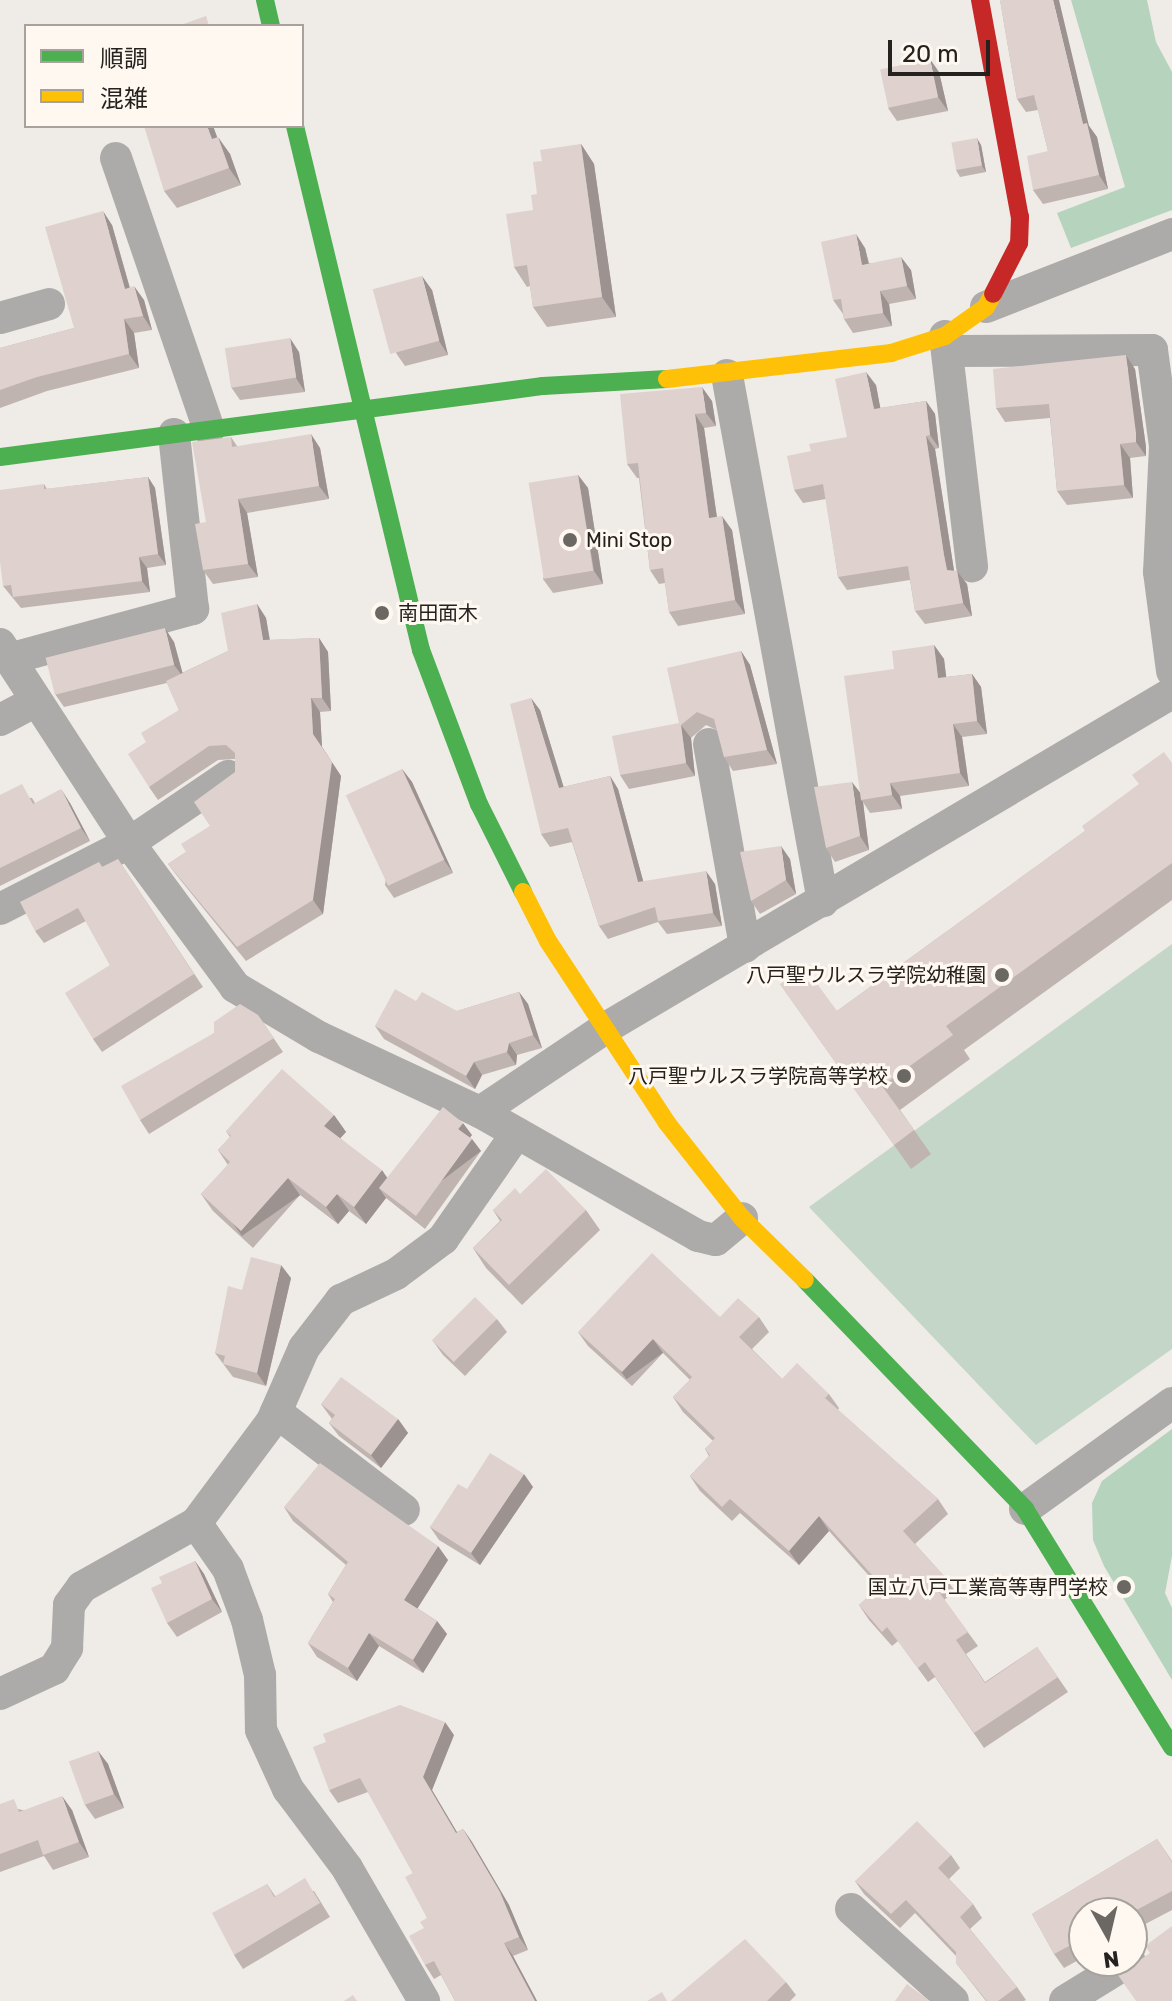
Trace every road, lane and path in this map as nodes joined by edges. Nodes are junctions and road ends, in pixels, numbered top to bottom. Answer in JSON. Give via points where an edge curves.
{"nodes":[{"id":1,"x":265,"y":0,"type":"edge"},
{"id":2,"x":980,"y":0,"type":"edge"},
{"id":3,"x":271,"y":24,"type":"edge"},
{"id":4,"x":295,"y":128,"type":"edge"},
{"id":5,"x":116,"y":158,"type":"dead end"},
{"id":6,"x":1172,"y":234,"type":"edge"},
{"id":7,"x":49,"y":304,"type":"dead end"},
{"id":8,"x":986,"y":307,"type":"junction"},
{"id":9,"x":0,"y":318,"type":"edge"},
{"id":10,"x":948,"y":344,"type":"junction"},
{"id":11,"x":727,"y":375,"type":"junction"},
{"id":12,"x":362,"y":409,"type":"junction"},
{"id":13,"x":209,"y":429,"type":"junction"},
{"id":14,"x":174,"y":434,"type":"junction"},
{"id":15,"x":1169,"y":443,"type":"edge"},
{"id":16,"x":0,"y":457,"type":"edge"},
{"id":17,"x":972,"y":566,"type":"dead end"},
{"id":18,"x":4,"y":652,"type":"edge"},
{"id":19,"x":1172,"y":671,"type":"edge"},
{"id":20,"x":1172,"y":693,"type":"edge"},
{"id":21,"x":36,"y":701,"type":"junction"},
{"id":22,"x":0,"y":720,"type":"edge"},
{"id":23,"x":709,"y":744,"type":"dead end"},
{"id":24,"x":228,"y":776,"type":"edge"},
{"id":25,"x":129,"y":843,"type":"junction"},
{"id":26,"x":823,"y":901,"type":"junction"},
{"id":27,"x":0,"y":909,"type":"edge"},
{"id":28,"x":745,"y":947,"type":"junction"},
{"id":29,"x":604,"y":1029,"type":"junction"},
{"id":30,"x":480,"y":1112,"type":"junction"},
{"id":31,"x":517,"y":1133,"type":"junction"},
{"id":32,"x":742,"y":1218,"type":"junction"},
{"id":33,"x":1172,"y":1403,"type":"edge"},
{"id":34,"x":276,"y":1412,"type":"junction"},
{"id":35,"x":1025,"y":1509,"type":"junction"},
{"id":36,"x":404,"y":1510,"type":"dead end"},
{"id":37,"x":196,"y":1523,"type":"junction"},
{"id":38,"x":0,"y":1694,"type":"edge"},
{"id":39,"x":1172,"y":1747,"type":"edge"},
{"id":40,"x":851,"y":1909,"type":"dead end"},
{"id":41,"x":1104,"y":1977,"type":"edge"},
{"id":42,"x":424,"y":2001,"type":"edge"},
{"id":43,"x":953,"y":2001,"type":"edge"},
{"id":44,"x":1065,"y":2001,"type":"edge"}],
"edges":[{"from":1,"to":3,"type":"street"},
{"from":2,"to":8,"type":"street","via":[[1020,217],[1019,243]]},
{"from":4,"to":12,"type":"street"},
{"from":5,"to":13,"type":"street"},
{"from":6,"to":8,"type":"street"},
{"from":7,"to":9,"type":"street"},
{"from":8,"to":10,"type":"street"},
{"from":10,"to":11,"type":"street"},
{"from":10,"to":15,"type":"street","via":[[1152,350]]},
{"from":10,"to":17,"type":"street"},
{"from":11,"to":12,"type":"street","via":[[543,386]]},
{"from":11,"to":26,"type":"street"},
{"from":12,"to":13,"type":"street"},
{"from":12,"to":29,"type":"street","via":[[421,650],[479,804],[548,941]]},
{"from":13,"to":14,"type":"street"},
{"from":14,"to":16,"type":"street"},
{"from":14,"to":18,"type":"street","via":[[193,609]]},
{"from":15,"to":19,"type":"street","via":[[1159,572]]},
{"from":18,"to":21,"type":"street"},
{"from":20,"to":26,"type":"street"},
{"from":21,"to":22,"type":"street"},
{"from":21,"to":25,"type":"street"},
{"from":23,"to":28,"type":"street"},
{"from":24,"to":25,"type":"street"},
{"from":25,"to":27,"type":"street"},
{"from":25,"to":30,"type":"street","via":[[235,987],[319,1037]]},
{"from":26,"to":28,"type":"street"},
{"from":28,"to":29,"type":"street"},
{"from":29,"to":30,"type":"street"},
{"from":29,"to":32,"type":"street","via":[[667,1123]]},
{"from":30,"to":31,"type":"street"},
{"from":31,"to":32,"type":"street","via":[[698,1236],[716,1240]]},
{"from":31,"to":34,"type":"street","via":[[443,1239],[396,1274],[341,1300],[304,1348]]},
{"from":32,"to":35,"type":"street","via":[[895,1369]]},
{"from":33,"to":35,"type":"street"},
{"from":34,"to":36,"type":"street"},
{"from":34,"to":37,"type":"street","via":[[219,1498]]},
{"from":35,"to":39,"type":"street"},
{"from":37,"to":38,"type":"street","via":[[82,1587],[69,1605],[67,1648],[54,1669]]},
{"from":37,"to":42,"type":"street","via":[[228,1569],[247,1620],[260,1675],[261,1730],[288,1789],[347,1868]]},
{"from":40,"to":43,"type":"street"},
{"from":41,"to":44,"type":"street"}]}
